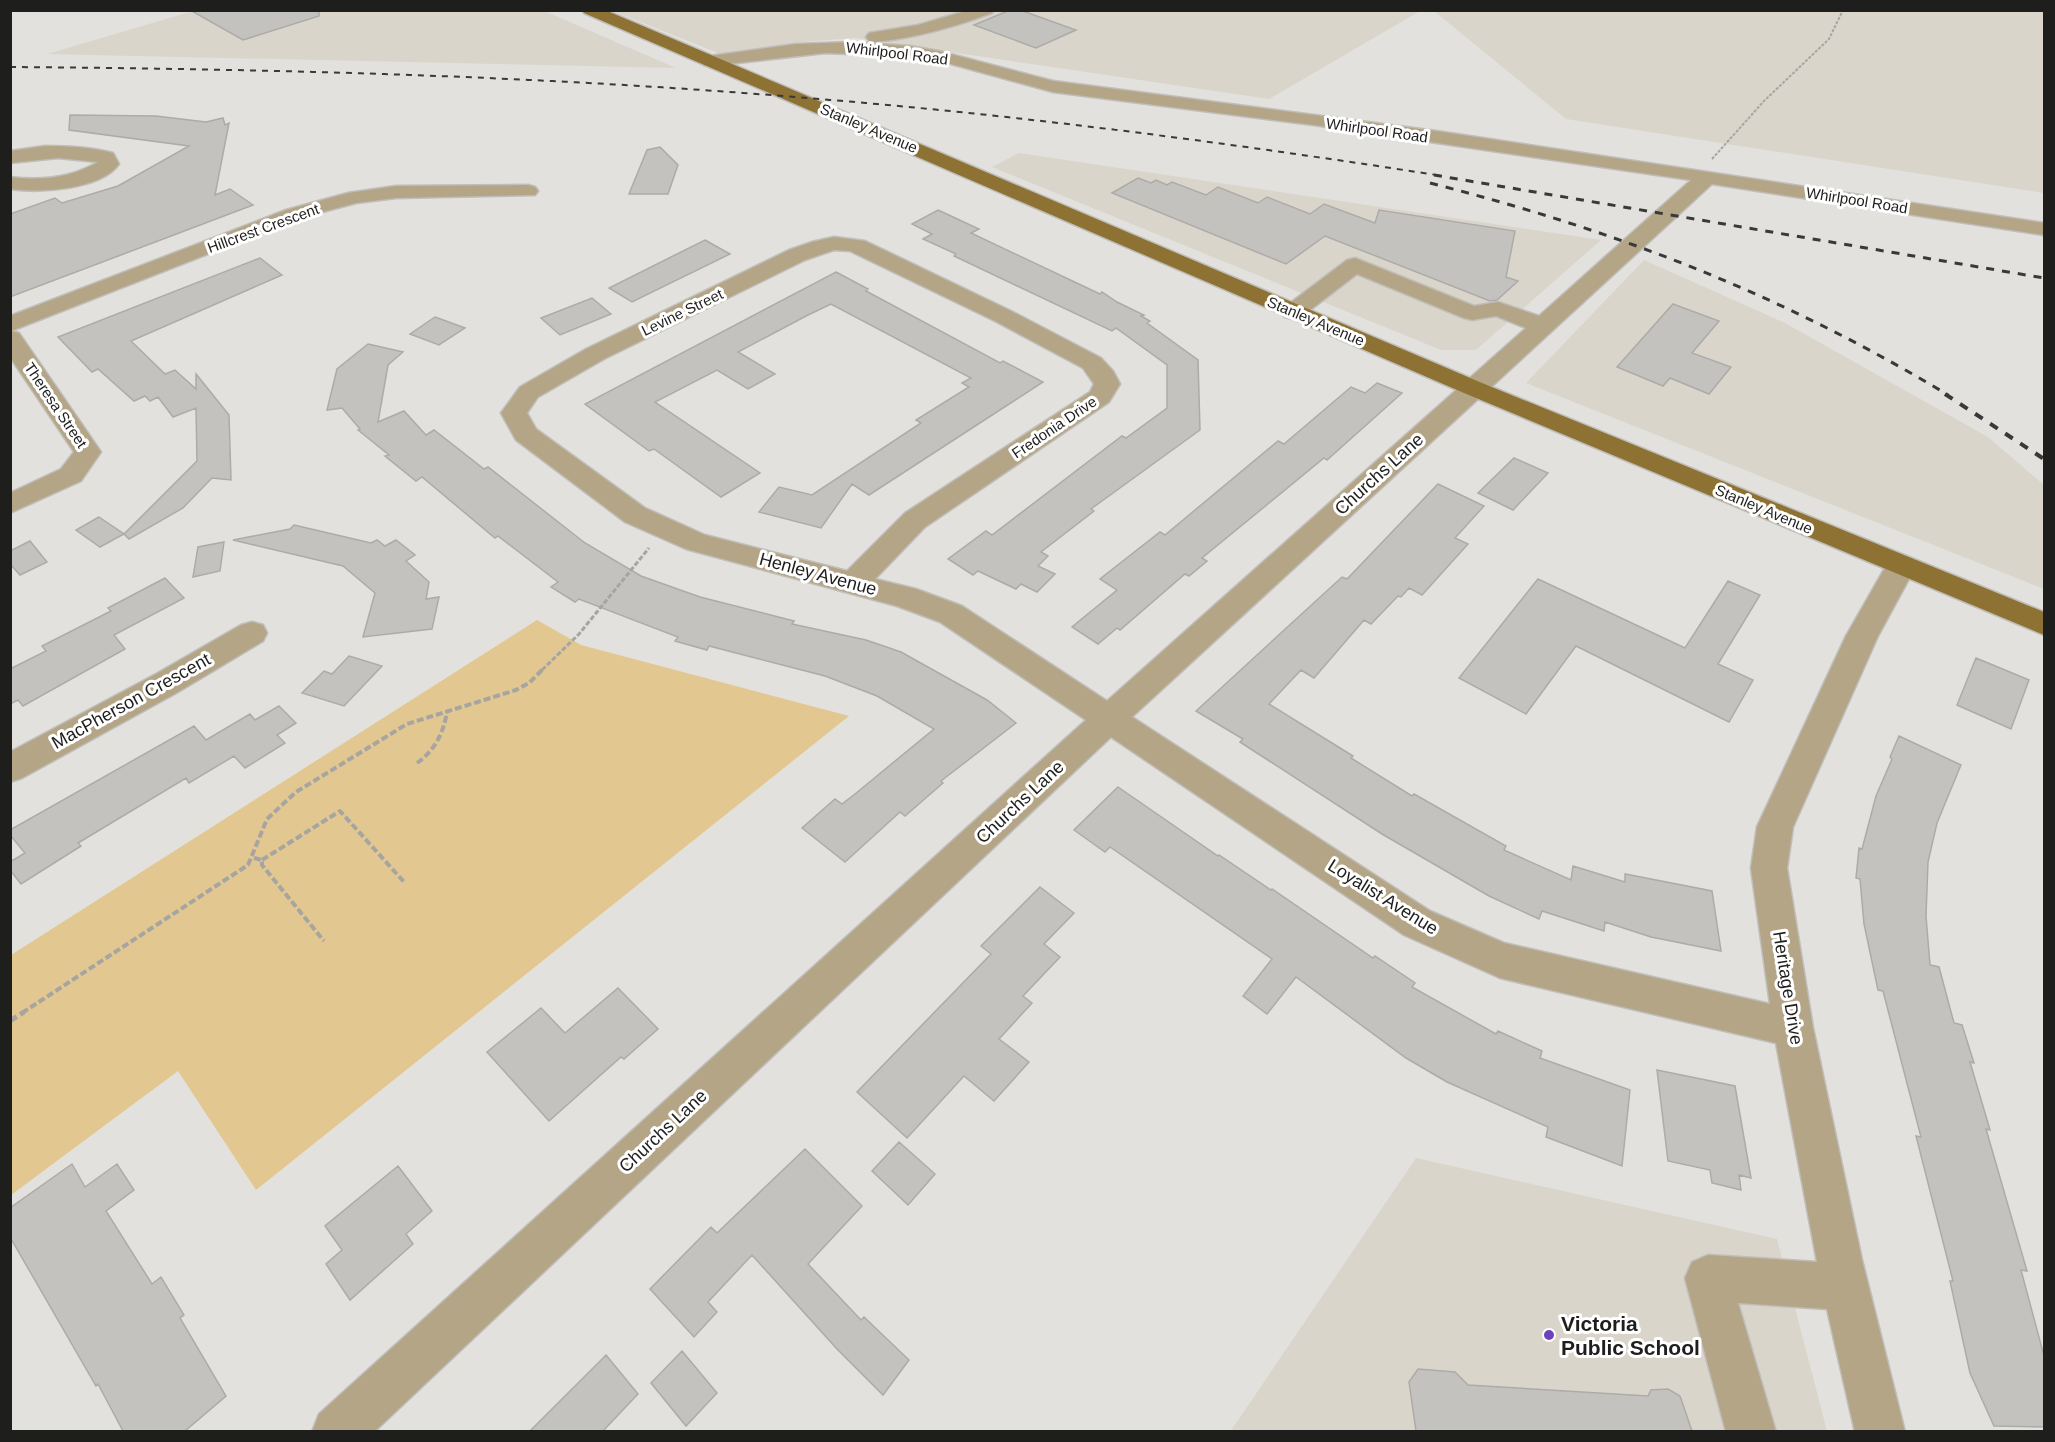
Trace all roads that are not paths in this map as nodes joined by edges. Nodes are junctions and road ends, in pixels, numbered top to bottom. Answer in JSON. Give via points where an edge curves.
{"nodes":[{"id":1,"x":590,"y":10,"type":"edge"},
{"id":2,"x":986,"y":10,"type":"edge"},
{"id":3,"x":848,"y":45,"type":"junction"},
{"id":4,"x":710,"y":61,"type":"junction"},
{"id":5,"x":10,"y":157,"type":"edge"},
{"id":6,"x":1707,"y":177,"type":"junction"},
{"id":7,"x":13,"y":185,"type":"edge"},
{"id":8,"x":528,"y":191,"type":"dead end"},
{"id":9,"x":2044,"y":228,"type":"edge"},
{"id":10,"x":885,"y":259,"type":"joint"},
{"id":11,"x":1293,"y":312,"type":"junction"},
{"id":12,"x":10,"y":324,"type":"edge"},
{"id":13,"x":1542,"y":326,"type":"junction"},
{"id":14,"x":10,"y":338,"type":"edge"},
{"id":15,"x":1473,"y":388,"type":"junction"},
{"id":16,"x":525,"y":434,"type":"joint"},
{"id":17,"x":10,"y":504,"type":"edge"},
{"id":18,"x":1901,"y":566,"type":"junction"},
{"id":19,"x":854,"y":582,"type":"junction"},
{"id":20,"x":2044,"y":624,"type":"edge"},
{"id":21,"x":252,"y":633,"type":"dead end"},
{"id":22,"x":1110,"y":718,"type":"junction"},
{"id":23,"x":10,"y":768,"type":"edge"},
{"id":24,"x":1793,"y":1028,"type":"junction"},
{"id":25,"x":1847,"y":1287,"type":"junction"},
{"id":26,"x":338,"y":1431,"type":"edge"},
{"id":27,"x":1751,"y":1431,"type":"edge"},
{"id":28,"x":1880,"y":1431,"type":"edge"}],
"edges":[{"from":1,"to":4,"type":"main road","name":"Stanley Avenue"},
{"from":2,"to":3,"type":"street","via":[[942,26],[863,38]]},
{"from":3,"to":4,"type":"street","name":"Whirlpool Road","via":[[777,50]]},
{"from":3,"to":6,"type":"street","name":"Whirlpool Road","via":[[939,56],[1060,88],[1184,102]]},
{"from":4,"to":11,"type":"main road","name":"Stanley Avenue"},
{"from":5,"to":7,"type":"street","via":[[34,152],[96,154],[106,157],[109,164],[85,178]]},
{"from":6,"to":9,"type":"street","name":"Whirlpool Road"},
{"from":6,"to":13,"type":"street","name":"Churchs Lane"},
{"from":8,"to":12,"type":"street","name":"Hillcrest Crescent","via":[[396,192],[355,197],[293,214]]},
{"from":10,"to":16,"type":"street","name":"Levine Street","via":[[838,242],[786,260],[595,354],[529,392],[514,413]]},
{"from":10,"to":19,"type":"street","name":"Fredonia Drive","via":[[1092,363],[1107,384],[1100,397],[915,520]]},
{"from":11,"to":13,"type":"street","via":[[1355,265],[1472,313],[1497,309]]},
{"from":11,"to":15,"type":"main road","name":"Stanley Avenue"},
{"from":13,"to":15,"type":"street","name":"Churchs Lane"},
{"from":14,"to":17,"type":"street","name":"Theresa Street","via":[[88,452],[71,475]]},
{"from":15,"to":18,"type":"main road","name":"Stanley Avenue"},
{"from":15,"to":22,"type":"street","name":"Churchs Lane"},
{"from":16,"to":19,"type":"street","name":"Henley Avenue","via":[[635,515],[696,542]]},
{"from":18,"to":20,"type":"main road","name":"Stanley Avenue"},
{"from":18,"to":24,"type":"street","name":"Heritage Drive","via":[[1862,636],[1774,827],[1769,868]]},
{"from":19,"to":22,"type":"street","name":"Henley Avenue","via":[[951,614]]},
{"from":21,"to":23,"type":"street","name":"MacPherson Crescent"},
{"from":22,"to":24,"type":"street","name":"Loyalist Avenue","via":[[1417,923],[1500,960]]},
{"from":22,"to":26,"type":"street","name":"Churchs Lane"},
{"from":24,"to":25,"type":"street","name":"Heritage Drive"},
{"from":25,"to":27,"type":"street","via":[[1708,1278]]},
{"from":25,"to":28,"type":"street","name":"Heritage Drive"}]}
